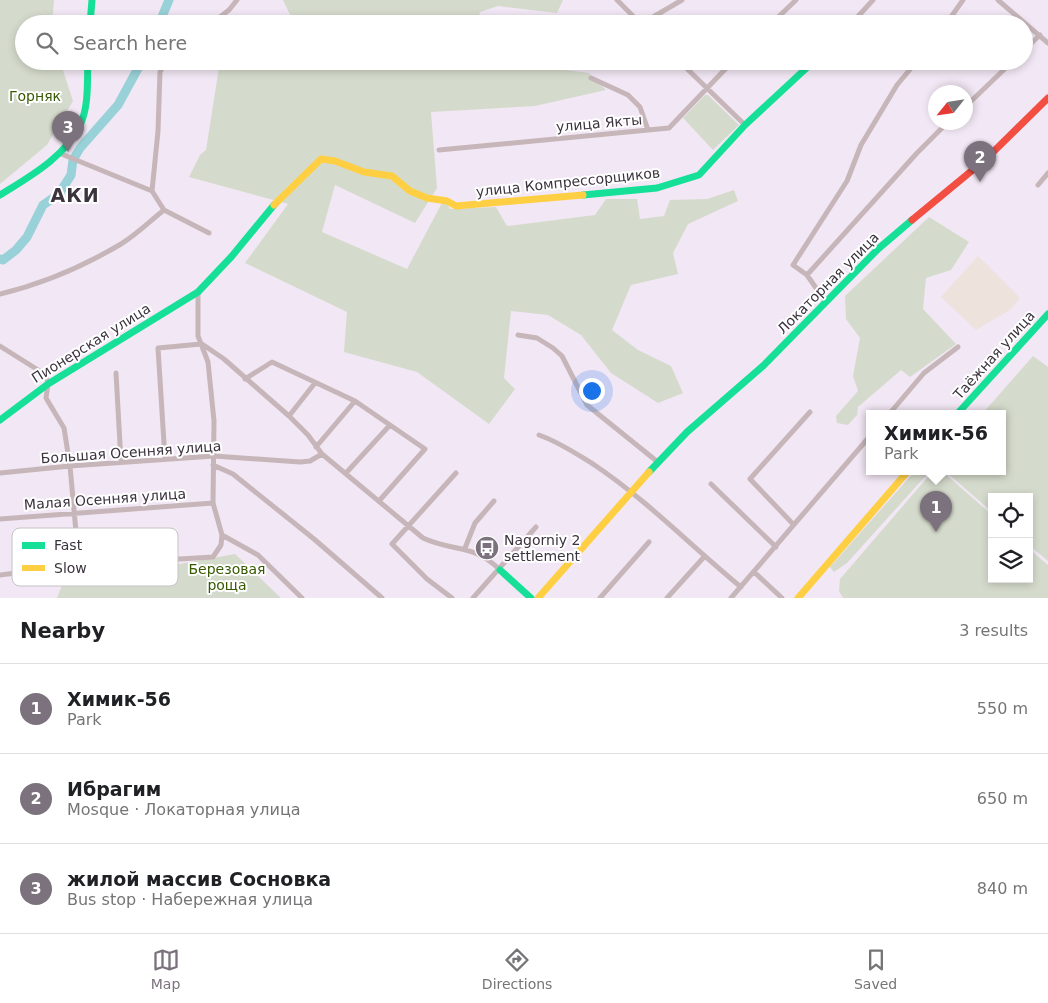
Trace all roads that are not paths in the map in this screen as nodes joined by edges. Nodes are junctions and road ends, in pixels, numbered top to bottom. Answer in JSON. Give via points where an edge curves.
{"nodes":[{"id":1,"x":92,"y":0,"type":"edge"},
{"id":2,"x":237,"y":0,"type":"edge"},
{"id":3,"x":617,"y":0,"type":"edge"},
{"id":4,"x":682,"y":0,"type":"edge"},
{"id":5,"x":796,"y":0,"type":"edge"},
{"id":6,"x":873,"y":0,"type":"edge"},
{"id":7,"x":963,"y":0,"type":"edge"},
{"id":8,"x":998,"y":0,"type":"edge"},
{"id":9,"x":91,"y":15,"type":"edge"},
{"id":10,"x":223,"y":15,"type":"edge"},
{"id":11,"x":632,"y":15,"type":"edge"},
{"id":12,"x":656,"y":15,"type":"edge"},
{"id":13,"x":781,"y":15,"type":"edge"},
{"id":14,"x":859,"y":15,"type":"edge"},
{"id":15,"x":952,"y":15,"type":"edge"},
{"id":16,"x":1016,"y":15,"type":"edge"},
{"id":17,"x":1033,"y":29,"type":"edge"},
{"id":18,"x":1040,"y":35,"type":"junction"},
{"id":19,"x":1033,"y":42,"type":"edge"},
{"id":20,"x":1048,"y":43,"type":"edge"},
{"id":21,"x":88,"y":70,"type":"edge"},
{"id":22,"x":161,"y":70,"type":"edge"},
{"id":23,"x":688,"y":70,"type":"edge"},
{"id":24,"x":724,"y":70,"type":"edge"},
{"id":25,"x":804,"y":70,"type":"edge"},
{"id":26,"x":910,"y":70,"type":"edge"},
{"id":27,"x":1003,"y":70,"type":"edge"},
{"id":28,"x":591,"y":78,"type":"dead end"},
{"id":29,"x":706,"y":88,"type":"junction"},
{"id":30,"x":1048,"y":98,"type":"edge"},
{"id":31,"x":973,"y":99,"type":"edge"},
{"id":32,"x":745,"y":125,"type":"junction"},
{"id":33,"x":648,"y":130,"type":"junction"},
{"id":34,"x":940,"y":130,"type":"edge"},
{"id":35,"x":439,"y":150,"type":"dead end"},
{"id":36,"x":59,"y":153,"type":"junction"},
{"id":37,"x":1048,"y":173,"type":"edge"},
{"id":38,"x":1038,"y":185,"type":"dead end"},
{"id":39,"x":152,"y":191,"type":"junction"},
{"id":40,"x":0,"y":195,"type":"edge"},
{"id":41,"x":164,"y":210,"type":"junction"},
{"id":42,"x":209,"y":233,"type":"dead end"},
{"id":43,"x":807,"y":276,"type":"junction"},
{"id":44,"x":198,"y":292,"type":"junction"},
{"id":45,"x":0,"y":294,"type":"edge"},
{"id":46,"x":825,"y":301,"type":"junction"},
{"id":47,"x":1048,"y":314,"type":"edge"},
{"id":48,"x":518,"y":335,"type":"dead end"},
{"id":49,"x":201,"y":344,"type":"junction"},
{"id":50,"x":0,"y":346,"type":"edge"},
{"id":51,"x":958,"y":347,"type":"dead end"},
{"id":52,"x":116,"y":373,"type":"dead end"},
{"id":53,"x":245,"y":379,"type":"junction"},
{"id":54,"x":315,"y":383,"type":"junction"},
{"id":55,"x":48,"y":384,"type":"junction"},
{"id":56,"x":355,"y":401,"type":"junction"},
{"id":57,"x":893,"y":410,"type":"edge"},
{"id":58,"x":961,"y":410,"type":"edge"},
{"id":59,"x":810,"y":412,"type":"dead end"},
{"id":60,"x":289,"y":416,"type":"junction"},
{"id":61,"x":0,"y":420,"type":"edge"},
{"id":62,"x":390,"y":425,"type":"junction"},
{"id":63,"x":539,"y":435,"type":"dead end"},
{"id":64,"x":866,"y":441,"type":"edge"},
{"id":65,"x":316,"y":447,"type":"junction"},
{"id":66,"x":322,"y":454,"type":"junction"},
{"id":67,"x":214,"y":456,"type":"junction"},
{"id":68,"x":165,"y":459,"type":"junction"},
{"id":69,"x":121,"y":462,"type":"junction"},
{"id":70,"x":659,"y":463,"type":"junction"},
{"id":71,"x":214,"y":465,"type":"junction"},
{"id":72,"x":70,"y":466,"type":"junction"},
{"id":73,"x":346,"y":473,"type":"junction"},
{"id":74,"x":456,"y":473,"type":"dead end"},
{"id":75,"x":0,"y":474,"type":"edge"},
{"id":76,"x":905,"y":475,"type":"edge"},
{"id":77,"x":711,"y":484,"type":"dead end"},
{"id":78,"x":631,"y":491,"type":"junction"},
{"id":79,"x":379,"y":501,"type":"junction"},
{"id":80,"x":494,"y":501,"type":"dead end"},
{"id":81,"x":213,"y":503,"type":"junction"},
{"id":82,"x":74,"y":512,"type":"junction"},
{"id":83,"x":0,"y":519,"type":"edge"},
{"id":84,"x":793,"y":524,"type":"junction"},
{"id":85,"x":408,"y":526,"type":"junction"},
{"id":86,"x":76,"y":528,"type":"edge"},
{"id":87,"x":536,"y":528,"type":"dead end"},
{"id":88,"x":222,"y":535,"type":"junction"},
{"id":89,"x":649,"y":542,"type":"dead end"},
{"id":90,"x":776,"y":547,"type":"junction"},
{"id":91,"x":465,"y":548,"type":"junction"},
{"id":92,"x":704,"y":556,"type":"junction"},
{"id":93,"x":178,"y":560,"type":"edge"},
{"id":94,"x":500,"y":570,"type":"junction"},
{"id":95,"x":754,"y":572,"type":"junction"},
{"id":96,"x":741,"y":587,"type":"junction"},
{"id":97,"x":302,"y":598,"type":"edge"},
{"id":98,"x":382,"y":598,"type":"edge"},
{"id":99,"x":452,"y":598,"type":"edge"},
{"id":100,"x":473,"y":598,"type":"edge"},
{"id":101,"x":531,"y":598,"type":"edge"},
{"id":102,"x":538,"y":598,"type":"edge"},
{"id":103,"x":600,"y":598,"type":"edge"},
{"id":104,"x":667,"y":598,"type":"edge"},
{"id":105,"x":731,"y":598,"type":"edge"},
{"id":106,"x":782,"y":598,"type":"edge"},
{"id":107,"x":798,"y":598,"type":"edge"}],
"edges":[{"from":1,"to":9,"type":"street"},
{"from":2,"to":10,"type":"street"},
{"from":3,"to":11,"type":"street"},
{"from":4,"to":12,"type":"street"},
{"from":5,"to":13,"type":"street"},
{"from":6,"to":14,"type":"street"},
{"from":7,"to":15,"type":"street"},
{"from":8,"to":16,"type":"street"},
{"from":17,"to":18,"type":"street"},
{"from":18,"to":19,"type":"street"},
{"from":18,"to":20,"type":"street"},
{"from":21,"to":36,"type":"street","via":[[80,124]]},
{"from":22,"to":39,"type":"street"},
{"from":23,"to":29,"type":"street"},
{"from":24,"to":29,"type":"street","name":"улица Якты"},
{"from":25,"to":32,"type":"street","name":"улица Компрессорщиков"},
{"from":26,"to":43,"type":"street","via":[[861,145],[847,180],[793,264]]},
{"from":27,"to":31,"type":"street"},
{"from":28,"to":33,"type":"street","via":[[628,94],[640,107]]},
{"from":29,"to":32,"type":"street"},
{"from":29,"to":33,"type":"street","name":"улица Якты","via":[[669,128]]},
{"from":30,"to":46,"type":"street","name":"Локаторная улица","via":[[986,158],[878,249]]},
{"from":32,"to":44,"type":"street","name":"улица Компрессорщиков","via":[[699,174],[657,188],[456,206],[410,191],[392,176],[364,172],[320,159],[284,193]]},
{"from":33,"to":35,"type":"street","name":"улица Якты"},
{"from":34,"to":43,"type":"street"},
{"from":36,"to":39,"type":"street"},
{"from":36,"to":40,"type":"street"},
{"from":37,"to":38,"type":"street"},
{"from":39,"to":41,"type":"street"},
{"from":41,"to":42,"type":"street"},
{"from":41,"to":45,"type":"street","via":[[122,243],[58,275]]},
{"from":43,"to":46,"type":"street"},
{"from":44,"to":49,"type":"street","via":[[198,336]]},
{"from":44,"to":55,"type":"street","name":"Пионерская улица"},
{"from":46,"to":70,"type":"street","name":"Локаторная улица","via":[[763,366],[687,432]]},
{"from":47,"to":58,"type":"street","name":"Таёжная улица"},
{"from":48,"to":70,"type":"street","via":[[537,338],[554,348],[562,356],[587,405]]},
{"from":49,"to":53,"type":"street","via":[[224,359]]},
{"from":49,"to":67,"type":"street","via":[[208,362]]},
{"from":49,"to":68,"type":"street","via":[[158,348]]},
{"from":50,"to":55,"type":"street","via":[[46,375]]},
{"from":51,"to":57,"type":"street","via":[[924,373]]},
{"from":52,"to":69,"type":"street"},
{"from":53,"to":54,"type":"street","via":[[272,362]]},
{"from":53,"to":60,"type":"street"},
{"from":54,"to":56,"type":"street"},
{"from":54,"to":60,"type":"street"},
{"from":55,"to":61,"type":"street","name":"Пионерская улица"},
{"from":55,"to":72,"type":"street","via":[[46,398],[64,428]]},
{"from":56,"to":62,"type":"street"},
{"from":56,"to":65,"type":"street"},
{"from":59,"to":84,"type":"street","via":[[750,479]]},
{"from":60,"to":65,"type":"street"},
{"from":62,"to":73,"type":"street"},
{"from":62,"to":79,"type":"street","via":[[425,450]]},
{"from":63,"to":78,"type":"street","via":[[558,441]]},
{"from":64,"to":84,"type":"street"},
{"from":65,"to":66,"type":"street"},
{"from":66,"to":67,"type":"street","name":"Большая Осенняя улица","via":[[300,462]]},
{"from":66,"to":73,"type":"street"},
{"from":67,"to":68,"type":"street","name":"Большая Осенняя улица"},
{"from":67,"to":71,"type":"street"},
{"from":68,"to":69,"type":"street","name":"Большая Осенняя улица"},
{"from":69,"to":72,"type":"street","name":"Большая Осенняя улица"},
{"from":70,"to":78,"type":"street","name":"Локаторная улица"},
{"from":71,"to":81,"type":"street"},
{"from":71,"to":98,"type":"street","via":[[233,474]]},
{"from":72,"to":75,"type":"street","name":"Большая Осенняя улица"},
{"from":72,"to":82,"type":"street"},
{"from":73,"to":79,"type":"street"},
{"from":74,"to":85,"type":"street"},
{"from":76,"to":107,"type":"street"},
{"from":77,"to":90,"type":"street"},
{"from":78,"to":92,"type":"street"},
{"from":78,"to":102,"type":"street","name":"Локаторная улица"},
{"from":79,"to":85,"type":"street"},
{"from":80,"to":91,"type":"street","via":[[475,523]]},
{"from":81,"to":82,"type":"street","name":"Малая Осенняя улица"},
{"from":81,"to":88,"type":"street"},
{"from":82,"to":83,"type":"street","name":"Малая Осенняя улица"},
{"from":82,"to":86,"type":"street"},
{"from":84,"to":90,"type":"street"},
{"from":85,"to":91,"type":"street","via":[[436,544]]},
{"from":85,"to":99,"type":"street","via":[[392,544]]},
{"from":87,"to":94,"type":"street"},
{"from":88,"to":93,"type":"street","via":[[222,545],[213,558]]},
{"from":88,"to":97,"type":"street","via":[[258,555]]},
{"from":89,"to":103,"type":"street"},
{"from":90,"to":95,"type":"street"},
{"from":91,"to":94,"type":"street","via":[[488,558]]},
{"from":92,"to":96,"type":"street"},
{"from":92,"to":104,"type":"street"},
{"from":94,"to":100,"type":"street"},
{"from":94,"to":101,"type":"street"},
{"from":95,"to":96,"type":"street"},
{"from":95,"to":106,"type":"street"},
{"from":96,"to":105,"type":"street"}]}
